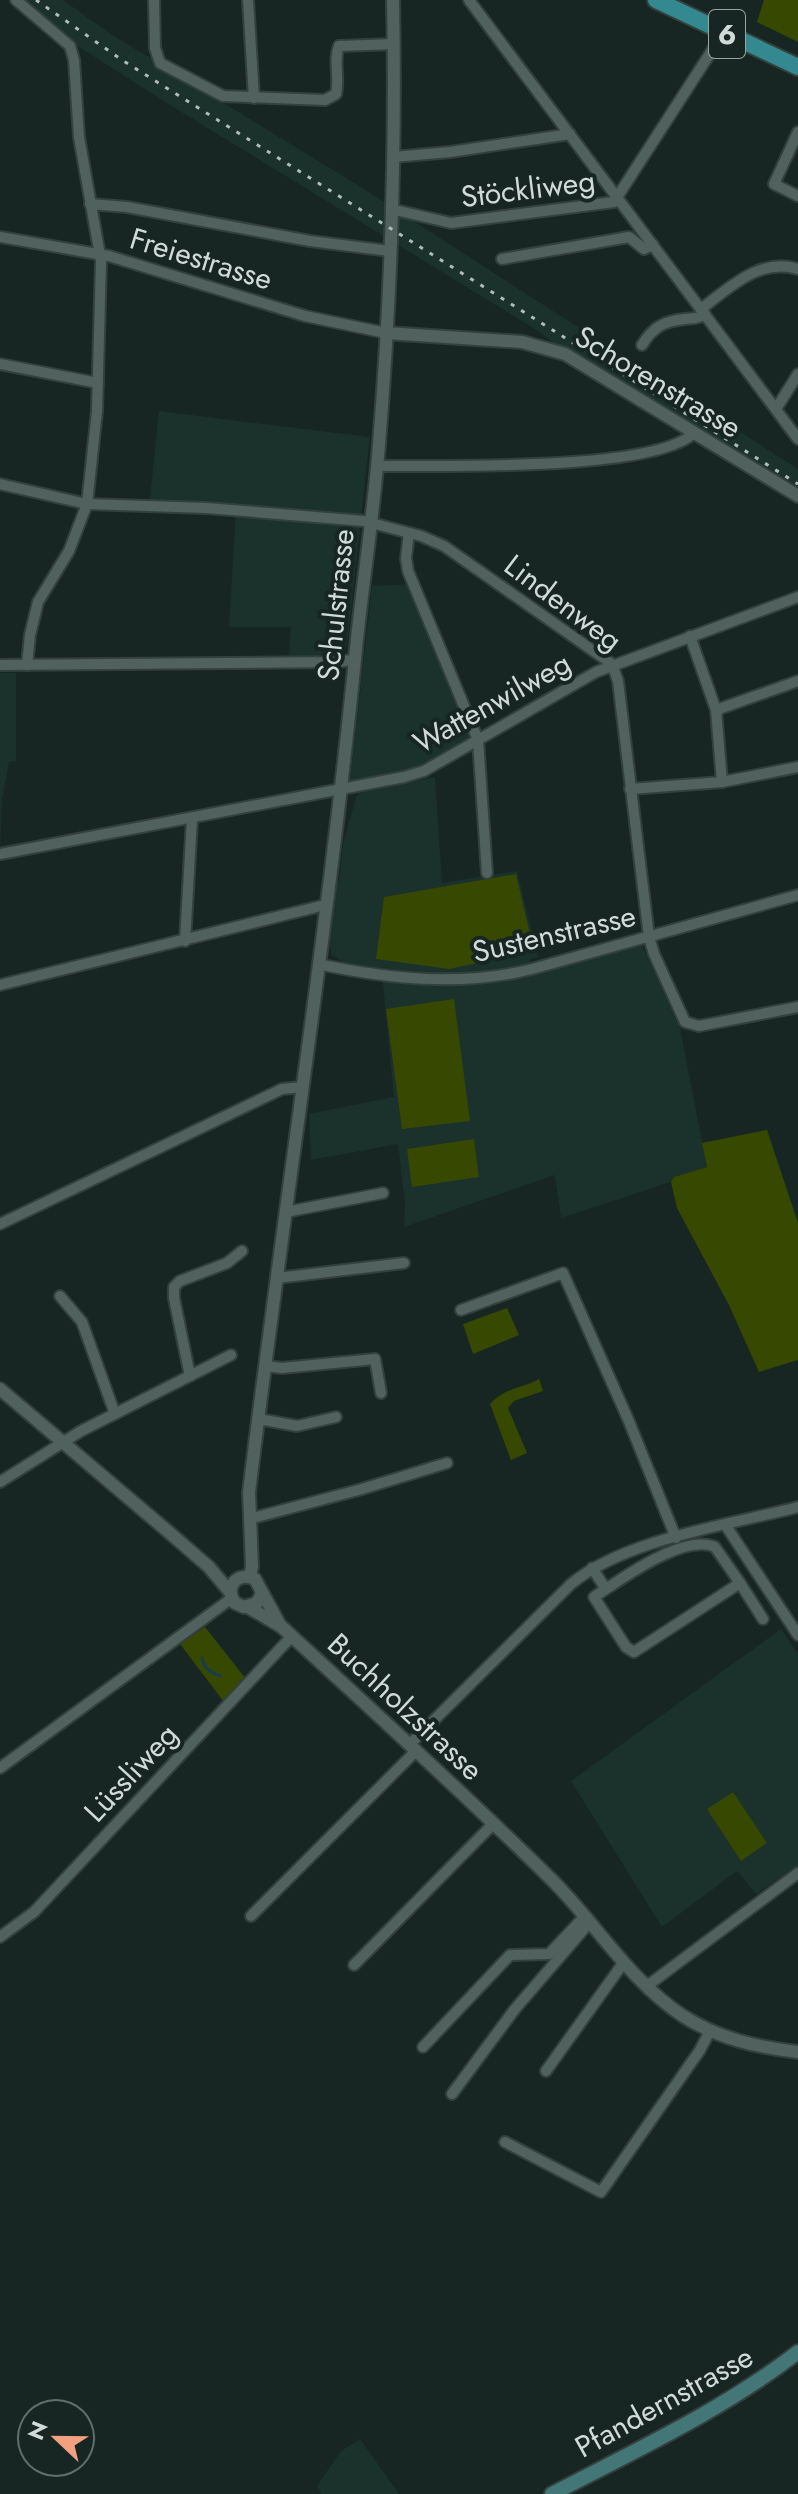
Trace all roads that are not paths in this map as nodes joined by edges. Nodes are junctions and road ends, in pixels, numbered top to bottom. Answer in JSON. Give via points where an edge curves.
{"nodes":[{"id":1,"x":16,"y":0,"type":"edge"},
{"id":2,"x":154,"y":0,"type":"edge"},
{"id":3,"x":248,"y":0,"type":"edge"},
{"id":4,"x":393,"y":0,"type":"edge"},
{"id":5,"x":469,"y":0,"type":"edge"},
{"id":6,"x":656,"y":0,"type":"edge"},
{"id":7,"x":724,"y":32,"type":"junction"},
{"id":8,"x":394,"y":44,"type":"junction"},
{"id":9,"x":798,"y":67,"type":"edge"},
{"id":10,"x":254,"y":98,"type":"junction"},
{"id":11,"x":798,"y":132,"type":"edge"},
{"id":12,"x":570,"y":134,"type":"junction"},
{"id":13,"x":393,"y":157,"type":"junction"},
{"id":14,"x":798,"y":196,"type":"edge"},
{"id":15,"x":618,"y":198,"type":"junction"},
{"id":16,"x":90,"y":204,"type":"junction"},
{"id":17,"x":391,"y":209,"type":"junction"},
{"id":18,"x":0,"y":237,"type":"edge"},
{"id":19,"x":653,"y":245,"type":"junction"},
{"id":20,"x":390,"y":251,"type":"junction"},
{"id":21,"x":99,"y":254,"type":"junction"},
{"id":22,"x":502,"y":259,"type":"dead end"},
{"id":23,"x":798,"y":269,"type":"edge"},
{"id":24,"x":703,"y":311,"type":"junction"},
{"id":25,"x":386,"y":333,"type":"junction"},
{"id":26,"x":642,"y":345,"type":"dead end"},
{"id":27,"x":0,"y":364,"type":"edge"},
{"id":28,"x":798,"y":374,"type":"edge"},
{"id":29,"x":98,"y":383,"type":"junction"},
{"id":30,"x":776,"y":409,"type":"junction"},
{"id":31,"x":694,"y":433,"type":"junction"},
{"id":32,"x":798,"y":439,"type":"edge"},
{"id":33,"x":377,"y":466,"type":"junction"},
{"id":34,"x":0,"y":484,"type":"edge"},
{"id":35,"x":798,"y":496,"type":"edge"},
{"id":36,"x":87,"y":504,"type":"junction"},
{"id":37,"x":371,"y":522,"type":"junction"},
{"id":38,"x":409,"y":533,"type":"junction"},
{"id":39,"x":798,"y":597,"type":"edge"},
{"id":40,"x":690,"y":636,"type":"junction"},
{"id":41,"x":356,"y":659,"type":"junction"},
{"id":42,"x":612,"y":664,"type":"junction"},
{"id":43,"x":0,"y":665,"type":"edge"},
{"id":44,"x":27,"y":665,"type":"junction"},
{"id":45,"x":798,"y":681,"type":"edge"},
{"id":46,"x":716,"y":710,"type":"junction"},
{"id":47,"x":478,"y":740,"type":"junction"},
{"id":48,"x":798,"y":767,"type":"edge"},
{"id":49,"x":722,"y":782,"type":"junction"},
{"id":50,"x":342,"y":789,"type":"junction"},
{"id":51,"x":630,"y":789,"type":"junction"},
{"id":52,"x":192,"y":819,"type":"junction"},
{"id":53,"x":0,"y":854,"type":"edge"},
{"id":54,"x":487,"y":873,"type":"dead end"},
{"id":55,"x":798,"y":895,"type":"edge"},
{"id":56,"x":325,"y":905,"type":"junction"},
{"id":57,"x":649,"y":937,"type":"junction"},
{"id":58,"x":185,"y":941,"type":"junction"},
{"id":59,"x":318,"y":964,"type":"junction"},
{"id":60,"x":0,"y":985,"type":"edge"},
{"id":61,"x":798,"y":1007,"type":"edge"},
{"id":62,"x":302,"y":1087,"type":"junction"},
{"id":63,"x":383,"y":1193,"type":"dead end"},
{"id":64,"x":286,"y":1212,"type":"junction"},
{"id":65,"x":0,"y":1224,"type":"edge"},
{"id":66,"x":242,"y":1251,"type":"dead end"},
{"id":67,"x":404,"y":1263,"type":"dead end"},
{"id":68,"x":277,"y":1278,"type":"junction"},
{"id":69,"x":60,"y":1296,"type":"dead end"},
{"id":70,"x":461,"y":1310,"type":"dead end"},
{"id":71,"x":380,"y":1352,"type":"dead end"},
{"id":72,"x":231,"y":1355,"type":"dead end"},
{"id":73,"x":270,"y":1366,"type":"junction"},
{"id":74,"x":190,"y":1376,"type":"junction"},
{"id":75,"x":0,"y":1389,"type":"edge"},
{"id":76,"x":381,"y":1393,"type":"dead end"},
{"id":77,"x":115,"y":1414,"type":"junction"},
{"id":78,"x":336,"y":1417,"type":"dead end"},
{"id":79,"x":259,"y":1419,"type":"junction"},
{"id":80,"x":64,"y":1444,"type":"junction"},
{"id":81,"x":447,"y":1463,"type":"dead end"},
{"id":82,"x":0,"y":1482,"type":"edge"},
{"id":83,"x":798,"y":1507,"type":"edge"},
{"id":84,"x":249,"y":1519,"type":"junction"},
{"id":85,"x":726,"y":1526,"type":"junction"},
{"id":86,"x":676,"y":1538,"type":"junction"},
{"id":87,"x":209,"y":1567,"type":"junction"},
{"id":88,"x":592,"y":1568,"type":"junction"},
{"id":89,"x":244,"y":1577,"type":"junction"},
{"id":90,"x":740,"y":1583,"type":"junction"},
{"id":91,"x":606,"y":1589,"type":"junction"},
{"id":92,"x":262,"y":1593,"type":"junction"},
{"id":93,"x":231,"y":1595,"type":"junction"},
{"id":94,"x":248,"y":1607,"type":"junction"},
{"id":95,"x":763,"y":1619,"type":"dead end"},
{"id":96,"x":287,"y":1632,"type":"junction"},
{"id":97,"x":798,"y":1635,"type":"edge"},
{"id":98,"x":413,"y":1748,"type":"junction"},
{"id":99,"x":0,"y":1768,"type":"edge"},
{"id":100,"x":492,"y":1825,"type":"junction"},
{"id":101,"x":798,"y":1873,"type":"edge"},
{"id":102,"x":251,"y":1916,"type":"dead end"},
{"id":103,"x":587,"y":1919,"type":"junction"},
{"id":104,"x":0,"y":1937,"type":"edge"},
{"id":105,"x":624,"y":1962,"type":"junction"},
{"id":106,"x":354,"y":1965,"type":"dead end"},
{"id":107,"x":647,"y":1986,"type":"junction"},
{"id":108,"x":710,"y":2031,"type":"junction"},
{"id":109,"x":423,"y":2047,"type":"dead end"},
{"id":110,"x":798,"y":2052,"type":"edge"},
{"id":111,"x":546,"y":2071,"type":"dead end"},
{"id":112,"x":452,"y":2094,"type":"dead end"},
{"id":113,"x":505,"y":2142,"type":"dead end"},
{"id":114,"x":798,"y":2352,"type":"edge"},
{"id":115,"x":552,"y":2494,"type":"edge"}],
"edges":[{"from":1,"to":16,"type":"street","via":[[70,46]]},
{"from":2,"to":10,"type":"street","via":[[160,63],[218,94]]},
{"from":3,"to":10,"type":"street"},
{"from":4,"to":8,"type":"street","name":"Schulstrasse"},
{"from":5,"to":12,"type":"street"},
{"from":6,"to":7,"type":"main road","number":"6"},
{"from":7,"to":9,"type":"main road","number":"6"},
{"from":7,"to":15,"type":"street","name":"Stöckliweg"},
{"from":8,"to":10,"type":"street","via":[[339,46],[338,88],[331,98]]},
{"from":8,"to":13,"type":"street","name":"Schulstrasse"},
{"from":11,"to":14,"type":"street","via":[[774,184]]},
{"from":12,"to":13,"type":"street"},
{"from":12,"to":15,"type":"street"},
{"from":13,"to":17,"type":"street","name":"Schulstrasse"},
{"from":15,"to":17,"type":"street","name":"Stöckliweg","via":[[610,204],[451,223]]},
{"from":15,"to":19,"type":"street"},
{"from":16,"to":20,"type":"street"},
{"from":16,"to":21,"type":"street"},
{"from":17,"to":20,"type":"street","name":"Schulstrasse"},
{"from":18,"to":21,"type":"street","name":"Freiestrasse"},
{"from":19,"to":22,"type":"street","via":[[644,249],[629,237]]},
{"from":19,"to":24,"type":"street"},
{"from":20,"to":25,"type":"street","name":"Schulstrasse"},
{"from":21,"to":25,"type":"street","name":"Freiestrasse","via":[[295,314]]},
{"from":21,"to":29,"type":"street"},
{"from":23,"to":24,"type":"street","via":[[758,270]]},
{"from":24,"to":26,"type":"street","via":[[697,318],[658,325]]},
{"from":24,"to":30,"type":"street"},
{"from":25,"to":31,"type":"street","name":"Schorenstrasse","via":[[550,348]]},
{"from":25,"to":33,"type":"street","name":"Schulstrasse"},
{"from":27,"to":29,"type":"street"},
{"from":28,"to":30,"type":"street"},
{"from":29,"to":36,"type":"street"},
{"from":30,"to":32,"type":"street"},
{"from":31,"to":33,"type":"street","via":[[671,445],[596,462]]},
{"from":31,"to":35,"type":"street","name":"Schorenstrasse"},
{"from":33,"to":37,"type":"street","name":"Schulstrasse"},
{"from":34,"to":36,"type":"street","name":"Lindenweg"},
{"from":36,"to":37,"type":"street","name":"Lindenweg"},
{"from":36,"to":44,"type":"street","via":[[69,551],[38,602]]},
{"from":37,"to":38,"type":"street","name":"Lindenweg"},
{"from":37,"to":41,"type":"street","name":"Schulstrasse"},
{"from":38,"to":42,"type":"street","name":"Lindenweg","via":[[444,546]]},
{"from":38,"to":47,"type":"street","via":[[408,571]]},
{"from":39,"to":40,"type":"street","name":"Wattenwilweg"},
{"from":40,"to":42,"type":"street","name":"Wattenwilweg"},
{"from":40,"to":46,"type":"street"},
{"from":41,"to":44,"type":"street"},
{"from":41,"to":50,"type":"street","name":"Schulstrasse"},
{"from":42,"to":47,"type":"street","name":"Wattenwilweg"},
{"from":42,"to":51,"type":"street","name":"Lindenweg"},
{"from":43,"to":44,"type":"street"},
{"from":45,"to":46,"type":"street"},
{"from":46,"to":49,"type":"street"},
{"from":47,"to":50,"type":"street","name":"Wattenwilweg","via":[[424,771]]},
{"from":47,"to":54,"type":"street"},
{"from":48,"to":49,"type":"street"},
{"from":49,"to":51,"type":"street"},
{"from":50,"to":52,"type":"street","name":"Wattenwilweg"},
{"from":50,"to":56,"type":"street","name":"Schulstrasse"},
{"from":51,"to":57,"type":"street","name":"Lindenweg"},
{"from":52,"to":53,"type":"street","name":"Wattenwilweg"},
{"from":52,"to":58,"type":"street"},
{"from":55,"to":57,"type":"street","name":"Sustenstrasse"},
{"from":56,"to":58,"type":"street"},
{"from":56,"to":59,"type":"street","name":"Schulstrasse"},
{"from":57,"to":59,"type":"street","name":"Sustenstrasse","via":[[509,975],[468,980],[419,979]]},
{"from":57,"to":61,"type":"street","name":"Lindenweg","via":[[680,1015],[689,1025]]},
{"from":58,"to":60,"type":"street"},
{"from":59,"to":62,"type":"street","name":"Schulstrasse"},
{"from":62,"to":64,"type":"street","name":"Schulstrasse"},
{"from":62,"to":65,"type":"street","via":[[282,1089]]},
{"from":63,"to":64,"type":"street"},
{"from":64,"to":68,"type":"street","name":"Schulstrasse"},
{"from":66,"to":74,"type":"street","via":[[174,1287]]},
{"from":67,"to":68,"type":"street"},
{"from":68,"to":73,"type":"street","name":"Schulstrasse"},
{"from":69,"to":77,"type":"street","via":[[82,1322]]},
{"from":70,"to":86,"type":"street","via":[[563,1273]]},
{"from":71,"to":73,"type":"street"},
{"from":72,"to":74,"type":"street"},
{"from":73,"to":76,"type":"street","via":[[375,1359]]},
{"from":73,"to":79,"type":"street","name":"Schulstrasse"},
{"from":74,"to":77,"type":"street"},
{"from":75,"to":80,"type":"street"},
{"from":77,"to":80,"type":"street"},
{"from":78,"to":79,"type":"street","via":[[297,1426]]},
{"from":79,"to":84,"type":"street","name":"Schulstrasse"},
{"from":80,"to":82,"type":"street"},
{"from":80,"to":87,"type":"street"},
{"from":81,"to":84,"type":"street"},
{"from":83,"to":85,"type":"street"},
{"from":84,"to":89,"type":"street","name":"Schulstrasse","via":[[252,1567]]},
{"from":85,"to":86,"type":"street"},
{"from":85,"to":97,"type":"street"},
{"from":86,"to":88,"type":"street"},
{"from":87,"to":89,"type":"street"},
{"from":87,"to":93,"type":"street"},
{"from":88,"to":91,"type":"street"},
{"from":88,"to":98,"type":"street"},
{"from":89,"to":92,"type":"street","via":[[260,1584]]},
{"from":89,"to":93,"type":"street","via":[[232,1584]]},
{"from":90,"to":91,"type":"street","via":[[709,1544],[654,1559]]},
{"from":90,"to":91,"type":"street","via":[[634,1652],[594,1597]]},
{"from":90,"to":95,"type":"street"},
{"from":92,"to":94,"type":"street"},
{"from":92,"to":96,"type":"street","name":"Buchholzstrasse"},
{"from":93,"to":94,"type":"street","via":[[238,1605]]},
{"from":93,"to":99,"type":"street"},
{"from":94,"to":96,"type":"street","name":"Buchholzstrasse"},
{"from":96,"to":98,"type":"street","name":"Buchholzstrasse"},
{"from":96,"to":104,"type":"street","name":"Lüssliweg","via":[[34,1912]]},
{"from":98,"to":100,"type":"street","name":"Buchholzstrasse"},
{"from":98,"to":102,"type":"street"},
{"from":100,"to":103,"type":"street","name":"Buchholzstrasse"},
{"from":100,"to":106,"type":"street"},
{"from":101,"to":107,"type":"street"},
{"from":103,"to":105,"type":"street","name":"Buchholzstrasse"},
{"from":103,"to":109,"type":"street","via":[[549,1954],[510,1955]]},
{"from":103,"to":112,"type":"street"},
{"from":105,"to":107,"type":"street","name":"Buchholzstrasse"},
{"from":105,"to":111,"type":"street"},
{"from":107,"to":108,"type":"street","name":"Buchholzstrasse"},
{"from":108,"to":110,"type":"street","name":"Buchholzstrasse","via":[[747,2044]]},
{"from":108,"to":113,"type":"street","via":[[601,2192]]},
{"from":114,"to":115,"type":"main road","name":"Pfandernstrasse","via":[[718,2406]]}]}
